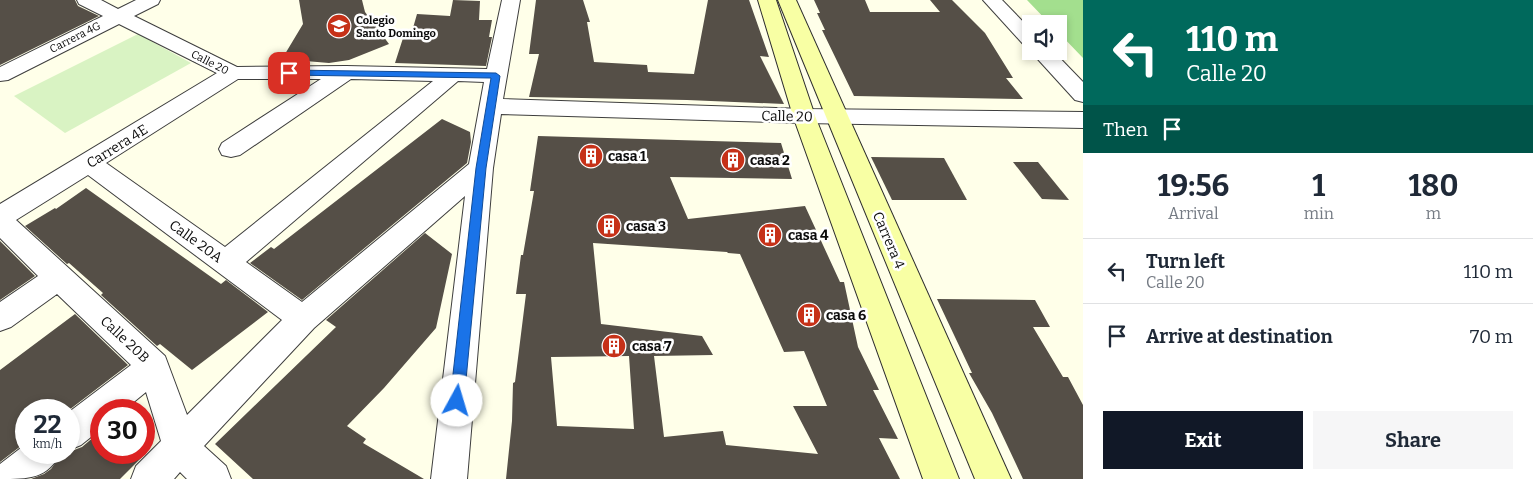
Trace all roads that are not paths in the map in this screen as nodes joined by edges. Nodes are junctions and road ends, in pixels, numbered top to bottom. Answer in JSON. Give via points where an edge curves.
{"nodes":[{"id":1,"x":86,"y":0,"type":"edge"},
{"id":2,"x":151,"y":0,"type":"edge"},
{"id":3,"x":511,"y":0,"type":"edge"},
{"id":4,"x":767,"y":0,"type":"edge"},
{"id":5,"x":787,"y":0,"type":"edge"},
{"id":6,"x":992,"y":0,"type":"edge"},
{"id":7,"x":118,"y":15,"type":"junction"},
{"id":8,"x":1022,"y":32,"type":"edge"},
{"id":9,"x":1050,"y":60,"type":"edge"},
{"id":10,"x":346,"y":72,"type":"junction"},
{"id":11,"x":233,"y":73,"type":"junction"},
{"id":12,"x":0,"y":74,"type":"edge"},
{"id":13,"x":453,"y":75,"type":"junction"},
{"id":14,"x":496,"y":76,"type":"junction"},
{"id":15,"x":1083,"y":94,"type":"edge"},
{"id":16,"x":491,"y":106,"type":"junction"},
{"id":17,"x":804,"y":116,"type":"junction"},
{"id":18,"x":836,"y":116,"type":"junction"},
{"id":19,"x":1083,"y":120,"type":"edge"},
{"id":20,"x":231,"y":150,"type":"dead end"},
{"id":21,"x":89,"y":163,"type":"junction"},
{"id":22,"x":481,"y":168,"type":"junction"},
{"id":23,"x":0,"y":217,"type":"edge"},
{"id":24,"x":0,"y":222,"type":"edge"},
{"id":25,"x":226,"y":263,"type":"junction"},
{"id":26,"x":59,"y":277,"type":"junction"},
{"id":27,"x":0,"y":318,"type":"edge"},
{"id":28,"x":303,"y":319,"type":"junction"},
{"id":29,"x":154,"y":366,"type":"junction"},
{"id":30,"x":80,"y":424,"type":"edge"},
{"id":31,"x":181,"y":448,"type":"junction"},
{"id":32,"x":29,"y":464,"type":"edge"},
{"id":33,"x":10,"y":479,"type":"edge"},
{"id":34,"x":149,"y":479,"type":"edge"},
{"id":35,"x":213,"y":479,"type":"edge"},
{"id":36,"x":449,"y":479,"type":"edge"},
{"id":37,"x":941,"y":479,"type":"edge"},
{"id":38,"x":993,"y":479,"type":"edge"}],
"edges":[{"from":1,"to":7,"type":"street","name":"Calle 20"},
{"from":2,"to":7,"type":"street","name":"Carrera 4G"},
{"from":3,"to":14,"type":"street"},
{"from":4,"to":17,"type":"main road"},
{"from":5,"to":18,"type":"main road","name":"Carrera 4"},
{"from":6,"to":8,"type":"street"},
{"from":7,"to":11,"type":"street","name":"Calle 20"},
{"from":7,"to":12,"type":"street","name":"Carrera 4G"},
{"from":9,"to":15,"type":"street"},
{"from":10,"to":11,"type":"street","name":"Calle 20"},
{"from":10,"to":13,"type":"street","name":"Calle 20"},
{"from":10,"to":20,"type":"street"},
{"from":11,"to":21,"type":"street","name":"Carrera 4E"},
{"from":13,"to":14,"type":"street","name":"Calle 20"},
{"from":13,"to":25,"type":"street"},
{"from":14,"to":16,"type":"street"},
{"from":16,"to":17,"type":"street","name":"Calle 20"},
{"from":16,"to":22,"type":"street"},
{"from":17,"to":18,"type":"street","name":"Calle 20"},
{"from":17,"to":37,"type":"main road"},
{"from":18,"to":19,"type":"street","name":"Calle 20"},
{"from":18,"to":38,"type":"main road","name":"Carrera 4"},
{"from":21,"to":23,"type":"street","name":"Carrera 4E"},
{"from":21,"to":25,"type":"street","name":"Calle 20A"},
{"from":22,"to":28,"type":"street"},
{"from":22,"to":36,"type":"street"},
{"from":24,"to":26,"type":"street","name":"Calle 20B"},
{"from":25,"to":28,"type":"street","name":"Calle 20A"},
{"from":26,"to":27,"type":"street"},
{"from":26,"to":29,"type":"street","name":"Calle 20B"},
{"from":28,"to":31,"type":"street"},
{"from":29,"to":30,"type":"street"},
{"from":29,"to":31,"type":"street","name":"Calle 20B"},
{"from":31,"to":34,"type":"street"},
{"from":31,"to":35,"type":"street","name":"Calle 20B"},
{"from":32,"to":33,"type":"street"}]}
